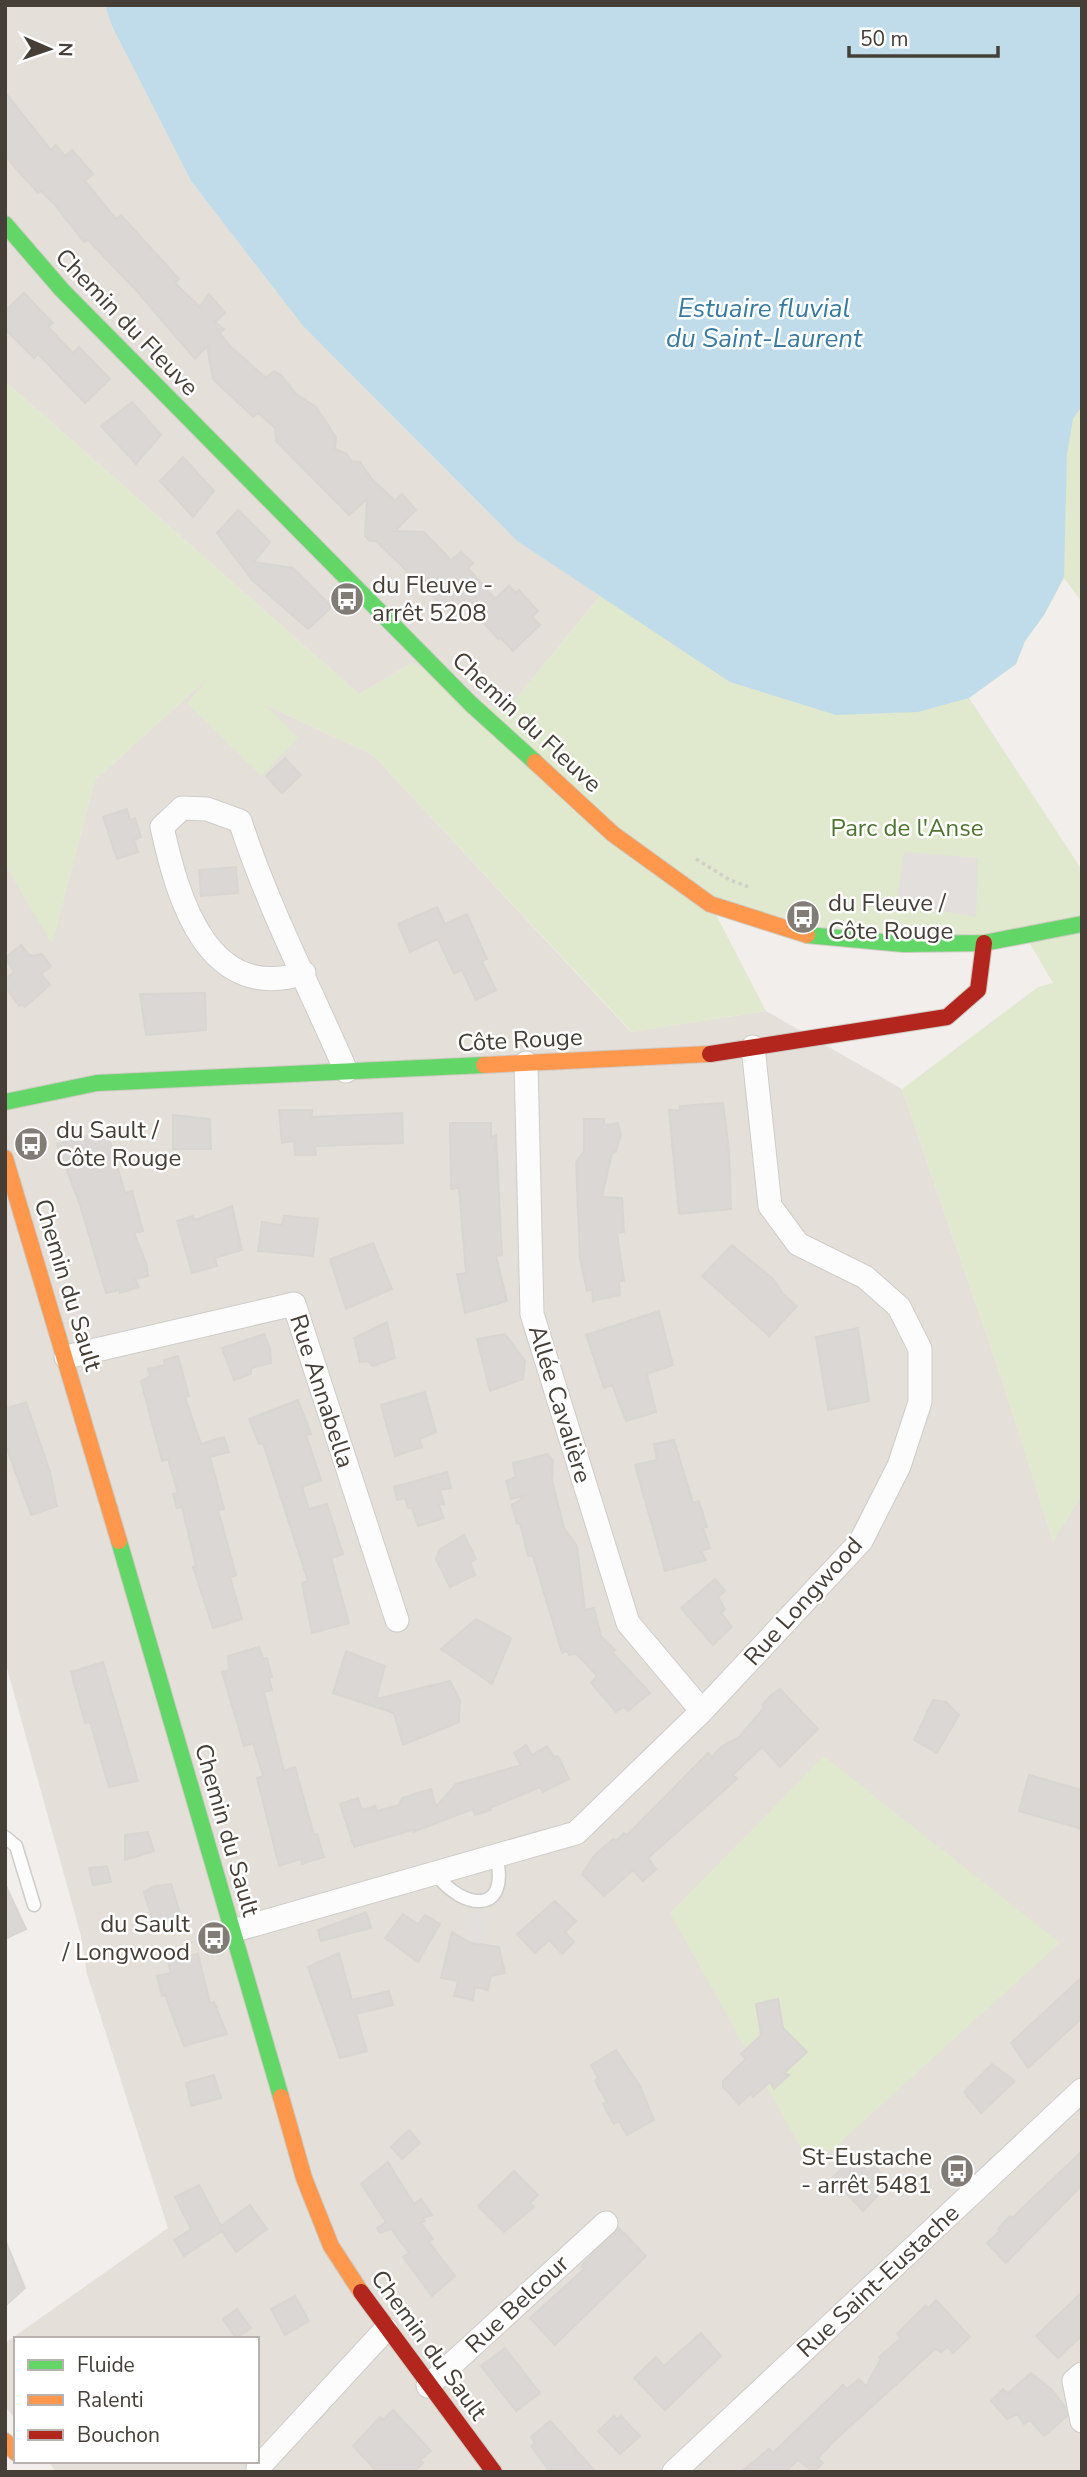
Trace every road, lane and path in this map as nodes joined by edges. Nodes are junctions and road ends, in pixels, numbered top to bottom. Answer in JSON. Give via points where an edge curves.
{"nodes":[{"id":1,"x":5,"y":224,"type":"edge"},
{"id":2,"x":695,"y":858,"type":"dead end"},
{"id":3,"x":755,"y":889,"type":"dead end"},
{"id":4,"x":1082,"y":924,"type":"edge"},
{"id":5,"x":984,"y":943,"type":"junction"},
{"id":6,"x":304,"y":973,"type":"junction"},
{"id":7,"x":753,"y":1047,"type":"junction"},
{"id":8,"x":526,"y":1062,"type":"junction"},
{"id":9,"x":346,"y":1071,"type":"junction"},
{"id":10,"x":5,"y":1102,"type":"edge"},
{"id":11,"x":5,"y":1158,"type":"edge"},
{"id":12,"x":66,"y":1357,"type":"junction"},
{"id":13,"x":397,"y":1620,"type":"dead end"},
{"id":14,"x":702,"y":1712,"type":"junction"},
{"id":15,"x":5,"y":1837,"type":"edge"},
{"id":16,"x":496,"y":1856,"type":"junction"},
{"id":17,"x":435,"y":1873,"type":"junction"},
{"id":18,"x":34,"y":1905,"type":"dead end"},
{"id":19,"x":232,"y":1931,"type":"junction"},
{"id":20,"x":1082,"y":2090,"type":"edge"},
{"id":21,"x":606,"y":2223,"type":"dead end"},
{"id":22,"x":386,"y":2329,"type":"junction"},
{"id":23,"x":1078,"y":2378,"type":"edge"},
{"id":24,"x":428,"y":2386,"type":"junction"},
{"id":25,"x":1082,"y":2421,"type":"edge"},
{"id":26,"x":258,"y":2468,"type":"dead end"},
{"id":27,"x":494,"y":2472,"type":"edge"},
{"id":28,"x":674,"y":2472,"type":"edge"}],
"edges":[{"from":1,"to":5,"type":"street","name":"Chemin du Fleuve","via":[[62,290],[471,704],[613,834],[710,904],[803,935],[904,944]]},
{"from":2,"to":3,"type":"path"},
{"from":4,"to":5,"type":"street","name":"Chemin du Fleuve"},
{"from":5,"to":7,"type":"street","name":"Côte Rouge","via":[[978,990],[947,1017]]},
{"from":6,"to":6,"type":"street","via":[[256,872],[240,821],[207,809],[183,808],[162,827],[171,868],[192,923],[216,958],[249,976],[280,981]]},
{"from":6,"to":9,"type":"street"},
{"from":7,"to":8,"type":"street","name":"Côte Rouge","via":[[711,1054]]},
{"from":7,"to":14,"type":"street","name":"Rue Longwood","via":[[770,1206],[798,1244],[865,1277],[899,1307],[920,1349],[920,1402],[899,1466],[861,1541]]},
{"from":8,"to":9,"type":"street","name":"Côte Rouge"},
{"from":8,"to":14,"type":"street","name":"Allée Cavalière","via":[[532,1314],[628,1623]]},
{"from":9,"to":10,"type":"street","name":"Côte Rouge","via":[[97,1083]]},
{"from":11,"to":12,"type":"street","name":"Chemin du Sault"},
{"from":12,"to":13,"type":"street","name":"Rue Annabella","via":[[294,1304]]},
{"from":12,"to":19,"type":"street","name":"Chemin du Sault"},
{"from":14,"to":16,"type":"street","name":"Rue Longwood","via":[[576,1833]]},
{"from":15,"to":18,"type":"lane","via":[[16,1846]]},
{"from":16,"to":17,"type":"street","name":"Rue Longwood"},
{"from":16,"to":17,"type":"lane","via":[[498,1879],[488,1900],[475,1903],[461,1898]]},
{"from":17,"to":19,"type":"street","name":"Rue Longwood"},
{"from":19,"to":22,"type":"street","name":"Chemin du Sault","via":[[304,2178],[331,2246]]},
{"from":20,"to":28,"type":"street","name":"Rue Saint-Eustache"},
{"from":21,"to":24,"type":"street","name":"Rue Belcour"},
{"from":22,"to":24,"type":"street","name":"Chemin du Sault"},
{"from":22,"to":26,"type":"street"},
{"from":23,"to":25,"type":"street"},
{"from":24,"to":27,"type":"street","name":"Chemin du Sault"}]}
